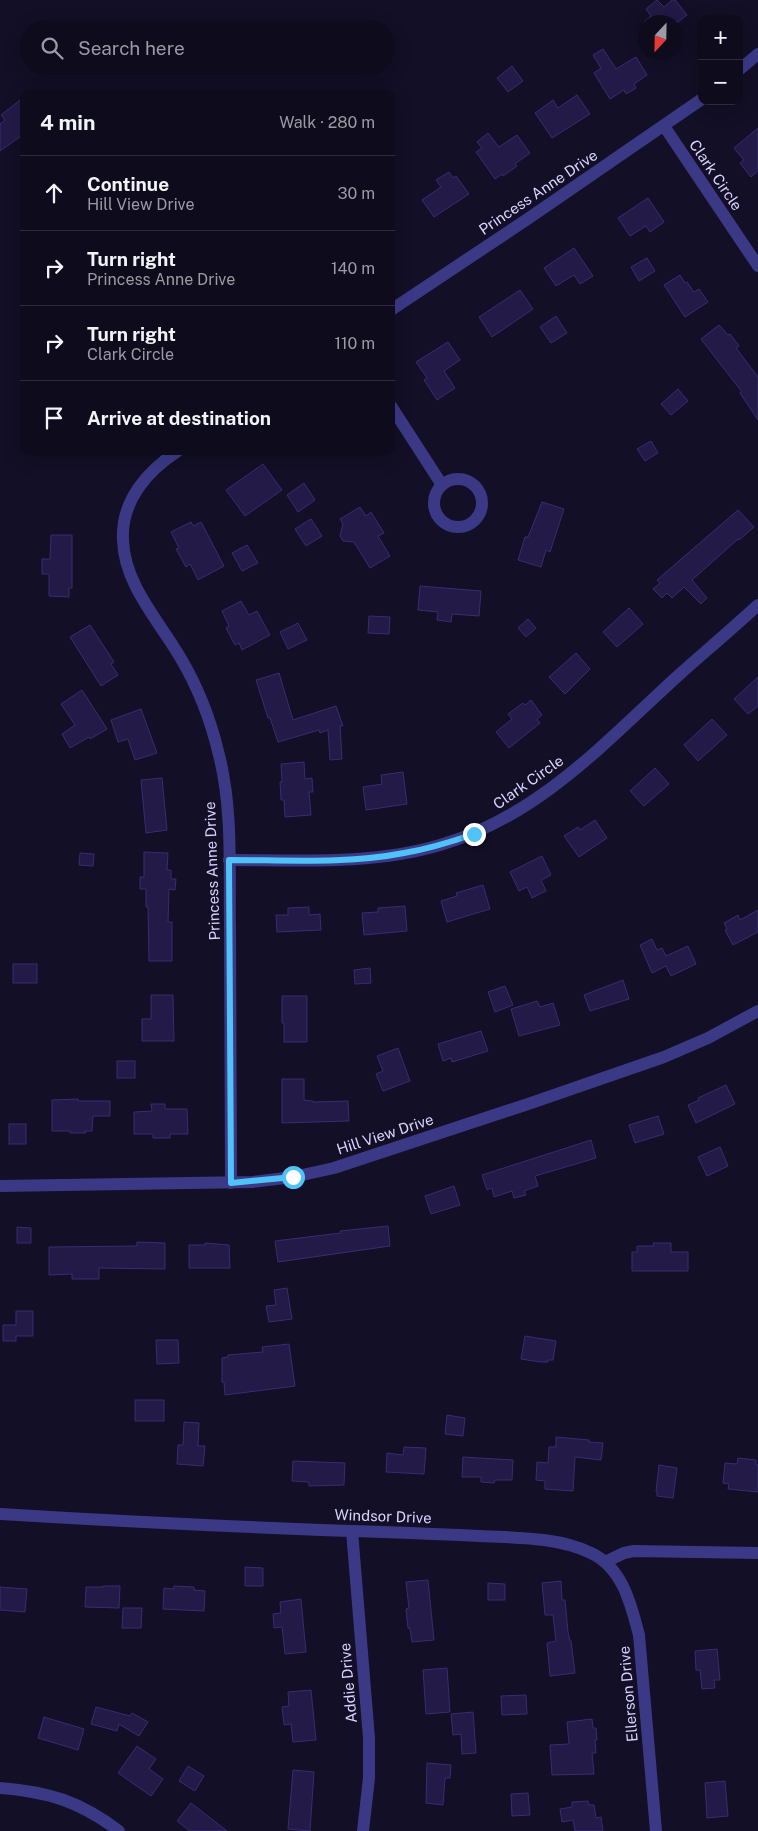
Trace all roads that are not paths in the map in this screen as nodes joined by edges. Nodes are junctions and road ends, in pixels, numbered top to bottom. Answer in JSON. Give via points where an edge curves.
{"nodes":[{"id":1,"x":758,"y":54,"type":"edge"},
{"id":2,"x":743,"y":67,"type":"edge"},
{"id":3,"x":698,"y":101,"type":"edge"},
{"id":4,"x":664,"y":126,"type":"junction"},
{"id":5,"x":758,"y":266,"type":"edge"},
{"id":6,"x":395,"y":307,"type":"edge"},
{"id":7,"x":395,"y":412,"type":"edge"},
{"id":8,"x":173,"y":455,"type":"edge"},
{"id":9,"x":442,"y":485,"type":"dead end"},
{"id":10,"x":758,"y":605,"type":"edge"},
{"id":11,"x":229,"y":860,"type":"junction"},
{"id":12,"x":758,"y":1011,"type":"edge"},
{"id":13,"x":231,"y":1183,"type":"junction"},
{"id":14,"x":0,"y":1186,"type":"edge"},
{"id":15,"x":0,"y":1514,"type":"edge"},
{"id":16,"x":352,"y":1531,"type":"junction"},
{"id":17,"x":758,"y":1553,"type":"edge"},
{"id":18,"x":605,"y":1562,"type":"junction"},
{"id":19,"x":0,"y":1788,"type":"edge"},
{"id":20,"x":119,"y":1831,"type":"edge"},
{"id":21,"x":363,"y":1831,"type":"edge"},
{"id":22,"x":656,"y":1831,"type":"edge"}],
"edges":[{"from":1,"to":2,"type":"street"},
{"from":3,"to":4,"type":"street","name":"Princess Anne Drive"},
{"from":4,"to":5,"type":"street","name":"Clark Circle"},
{"from":4,"to":6,"type":"street","name":"Princess Anne Drive"},
{"from":7,"to":9,"type":"street"},
{"from":8,"to":11,"type":"street","name":"Princess Anne Drive","via":[[149,473],[131,502],[122,538],[124,556],[129,573],[198,692],[211,727],[226,794]]},
{"from":10,"to":11,"type":"street","name":"Clark Circle","via":[[558,784],[499,822],[440,846],[403,854],[344,860]]},
{"from":11,"to":13,"type":"street","name":"Princess Anne Drive"},
{"from":12,"to":13,"type":"street","name":"Hill View Drive","via":[[664,1057],[396,1149],[293,1177]]},
{"from":13,"to":14,"type":"street","name":"Hill View Drive"},
{"from":15,"to":16,"type":"street","name":"Windsor Drive"},
{"from":16,"to":18,"type":"street","name":"Windsor Drive","via":[[552,1542],[593,1554]]},
{"from":16,"to":21,"type":"street","name":"Addie Drive","via":[[369,1738],[369,1778]]},
{"from":17,"to":18,"type":"street","via":[[634,1551]]},
{"from":18,"to":22,"type":"street","name":"Ellerson Drive","via":[[622,1583],[639,1635]]},
{"from":19,"to":20,"type":"street","via":[[55,1796],[101,1817]]}]}
